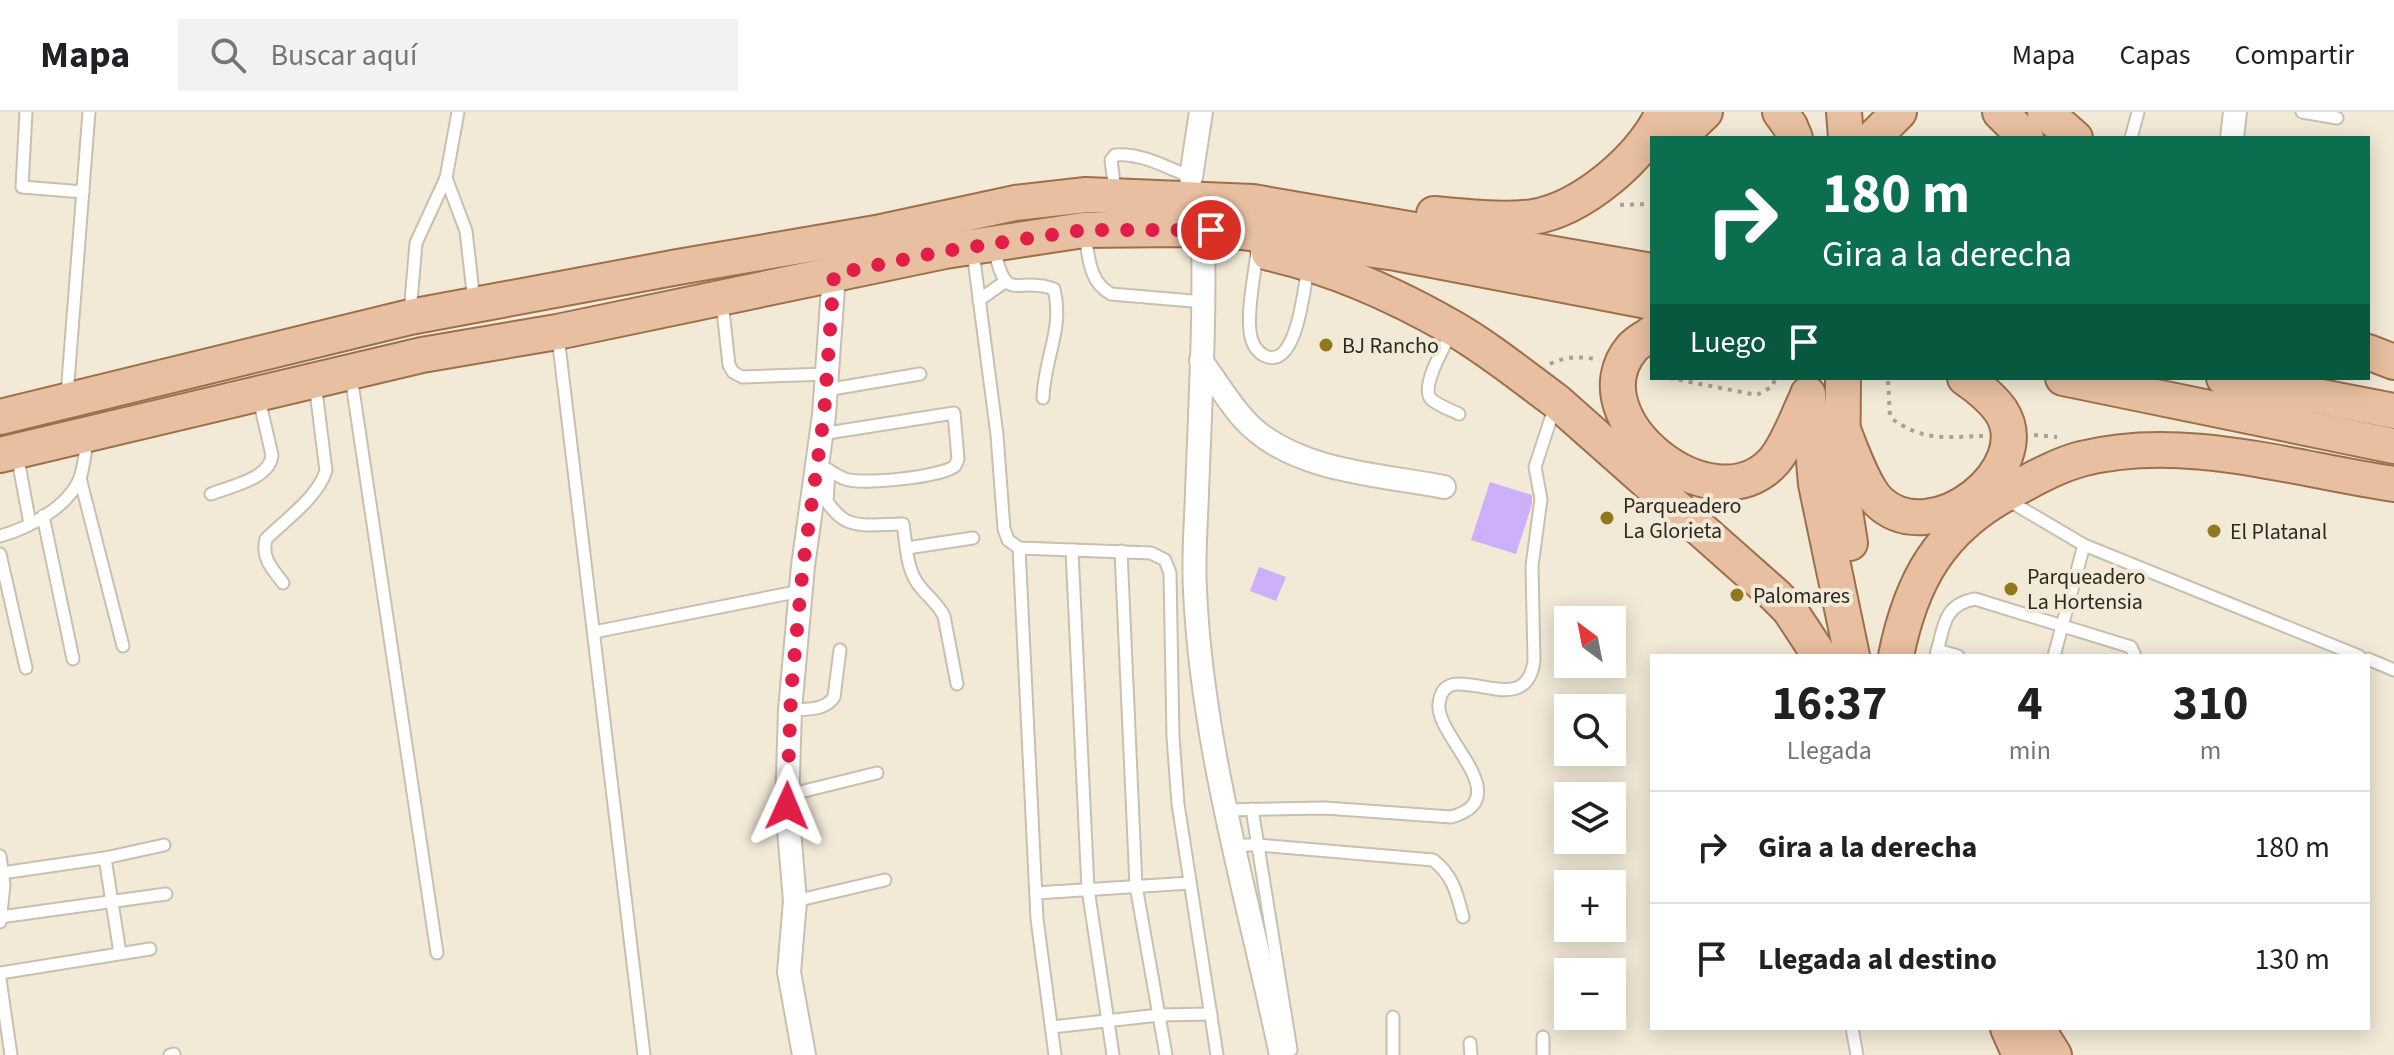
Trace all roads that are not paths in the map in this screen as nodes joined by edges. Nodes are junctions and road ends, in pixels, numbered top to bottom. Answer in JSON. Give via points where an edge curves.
{"nodes":[{"id":1,"x":26,"y":112,"type":"edge"},
{"id":2,"x":89,"y":112,"type":"edge"},
{"id":3,"x":458,"y":112,"type":"edge"},
{"id":4,"x":1201,"y":112,"type":"edge"},
{"id":5,"x":1663,"y":112,"type":"edge"},
{"id":6,"x":1705,"y":112,"type":"edge"},
{"id":7,"x":1780,"y":112,"type":"edge"},
{"id":8,"x":1813,"y":112,"type":"edge"},
{"id":9,"x":1844,"y":112,"type":"edge"},
{"id":10,"x":1899,"y":112,"type":"edge"},
{"id":11,"x":2000,"y":112,"type":"edge"},
{"id":12,"x":2138,"y":112,"type":"edge"},
{"id":13,"x":2235,"y":112,"type":"edge"},
{"id":14,"x":2302,"y":112,"type":"edge"},
{"id":15,"x":2337,"y":118,"type":"dead end"},
{"id":16,"x":2050,"y":123,"type":"edge"},
{"id":17,"x":1680,"y":136,"type":"edge"},
{"id":18,"x":1794,"y":136,"type":"edge"},
{"id":19,"x":1813,"y":136,"type":"edge"},
{"id":20,"x":1846,"y":136,"type":"edge"},
{"id":21,"x":1875,"y":136,"type":"edge"},
{"id":22,"x":2132,"y":136,"type":"edge"},
{"id":23,"x":2232,"y":136,"type":"edge"},
{"id":24,"x":1191,"y":177,"type":"junction"},
{"id":25,"x":446,"y":178,"type":"junction"},
{"id":26,"x":1100,"y":189,"type":"junction"},
{"id":27,"x":83,"y":192,"type":"junction"},
{"id":28,"x":1084,"y":230,"type":"junction"},
{"id":29,"x":1192,"y":234,"type":"junction"},
{"id":30,"x":983,"y":245,"type":"junction"},
{"id":31,"x":1257,"y":250,"type":"junction"},
{"id":32,"x":1309,"y":264,"type":"junction"},
{"id":33,"x":1650,"y":271,"type":"edge"},
{"id":34,"x":834,"y":274,"type":"junction"},
{"id":35,"x":1006,"y":281,"type":"junction"},
{"id":36,"x":722,"y":299,"type":"junction"},
{"id":37,"x":979,"y":300,"type":"junction"},
{"id":38,"x":1204,"y":302,"type":"junction"},
{"id":39,"x":1650,"y":302,"type":"edge"},
{"id":40,"x":474,"y":305,"type":"junction"},
{"id":41,"x":410,"y":317,"type":"junction"},
{"id":42,"x":1454,"y":328,"type":"junction"},
{"id":43,"x":557,"y":332,"type":"junction"},
{"id":44,"x":1650,"y":334,"type":"edge"},
{"id":45,"x":2370,"y":353,"type":"edge"},
{"id":46,"x":1201,"y":361,"type":"junction"},
{"id":47,"x":2394,"y":362,"type":"edge"},
{"id":48,"x":350,"y":372,"type":"junction"},
{"id":49,"x":920,"y":374,"type":"dead end"},
{"id":50,"x":315,"y":380,"type":"junction"},
{"id":51,"x":1843,"y":380,"type":"edge"},
{"id":52,"x":1968,"y":380,"type":"edge"},
{"id":53,"x":2073,"y":380,"type":"edge"},
{"id":54,"x":2234,"y":380,"type":"edge"},
{"id":55,"x":826,"y":382,"type":"junction"},
{"id":56,"x":1807,"y":386,"type":"edge"},
{"id":57,"x":1544,"y":392,"type":"junction"},
{"id":58,"x":258,"y":393,"type":"junction"},
{"id":59,"x":1043,"y":398,"type":"dead end"},
{"id":60,"x":67,"y":401,"type":"junction"},
{"id":61,"x":2394,"y":411,"type":"edge"},
{"id":62,"x":9,"y":412,"type":"edge"},
{"id":63,"x":1459,"y":414,"type":"dead end"},
{"id":64,"x":1841,"y":425,"type":"junction"},
{"id":65,"x":88,"y":434,"type":"junction"},
{"id":66,"x":821,"y":434,"type":"junction"},
{"id":67,"x":2394,"y":446,"type":"edge"},
{"id":68,"x":8,"y":453,"type":"edge"},
{"id":69,"x":820,"y":472,"type":"junction"},
{"id":70,"x":80,"y":478,"type":"junction"},
{"id":71,"x":2394,"y":484,"type":"edge"},
{"id":72,"x":1444,"y":487,"type":"dead end"},
{"id":73,"x":211,"y":494,"type":"dead end"},
{"id":74,"x":2002,"y":496,"type":"junction"},
{"id":75,"x":827,"y":503,"type":"junction"},
{"id":76,"x":43,"y":516,"type":"junction"},
{"id":77,"x":30,"y":524,"type":"junction"},
{"id":78,"x":0,"y":536,"type":"edge"},
{"id":79,"x":973,"y":538,"type":"dead end"},
{"id":80,"x":2084,"y":545,"type":"junction"},
{"id":81,"x":907,"y":548,"type":"junction"},
{"id":82,"x":1019,"y":548,"type":"junction"},
{"id":83,"x":1072,"y":550,"type":"junction"},
{"id":84,"x":1121,"y":551,"type":"junction"},
{"id":85,"x":0,"y":554,"type":"edge"},
{"id":86,"x":283,"y":583,"type":"dead end"},
{"id":87,"x":801,"y":591,"type":"junction"},
{"id":88,"x":2063,"y":625,"type":"junction"},
{"id":89,"x":594,"y":632,"type":"junction"},
{"id":90,"x":123,"y":646,"type":"dead end"},
{"id":91,"x":840,"y":650,"type":"dead end"},
{"id":92,"x":1936,"y":653,"type":"edge"},
{"id":93,"x":1819,"y":654,"type":"edge"},
{"id":94,"x":1852,"y":654,"type":"edge"},
{"id":95,"x":1875,"y":654,"type":"edge"},
{"id":96,"x":1896,"y":654,"type":"edge"},
{"id":97,"x":2055,"y":654,"type":"edge"},
{"id":98,"x":2134,"y":654,"type":"edge"},
{"id":99,"x":2354,"y":654,"type":"edge"},
{"id":100,"x":73,"y":659,"type":"dead end"},
{"id":101,"x":2370,"y":660,"type":"edge"},
{"id":102,"x":26,"y":668,"type":"dead end"},
{"id":103,"x":2394,"y":670,"type":"edge"},
{"id":104,"x":957,"y":684,"type":"dead end"},
{"id":105,"x":790,"y":710,"type":"junction"},
{"id":106,"x":877,"y":773,"type":"dead end"},
{"id":107,"x":788,"y":795,"type":"junction"},
{"id":108,"x":1252,"y":809,"type":"junction"},
{"id":109,"x":1226,"y":810,"type":"junction"},
{"id":110,"x":164,"y":845,"type":"dead end"},
{"id":111,"x":1234,"y":845,"type":"junction"},
{"id":112,"x":1258,"y":845,"type":"junction"},
{"id":113,"x":0,"y":856,"type":"edge"},
{"id":114,"x":105,"y":858,"type":"junction"},
{"id":115,"x":2,"y":873,"type":"junction"},
{"id":116,"x":885,"y":880,"type":"dead end"},
{"id":117,"x":1190,"y":883,"type":"junction"},
{"id":118,"x":1136,"y":886,"type":"junction"},
{"id":119,"x":1088,"y":889,"type":"junction"},
{"id":120,"x":1036,"y":893,"type":"junction"},
{"id":121,"x":166,"y":894,"type":"dead end"},
{"id":122,"x":795,"y":901,"type":"junction"},
{"id":123,"x":112,"y":902,"type":"junction"},
{"id":124,"x":1463,"y":917,"type":"dead end"},
{"id":125,"x":0,"y":920,"type":"edge"},
{"id":126,"x":150,"y":949,"type":"dead end"},
{"id":127,"x":120,"y":953,"type":"junction"},
{"id":128,"x":437,"y":953,"type":"dead end"},
{"id":129,"x":0,"y":976,"type":"edge"},
{"id":130,"x":1211,"y":1014,"type":"junction"},
{"id":131,"x":1159,"y":1015,"type":"junction"},
{"id":132,"x":1393,"y":1017,"type":"dead end"},
{"id":133,"x":1108,"y":1020,"type":"junction"},
{"id":134,"x":1052,"y":1027,"type":"junction"},
{"id":135,"x":1852,"y":1030,"type":"edge"},
{"id":136,"x":2009,"y":1030,"type":"edge"},
{"id":137,"x":2038,"y":1030,"type":"edge"},
{"id":138,"x":1543,"y":1037,"type":"dead end"},
{"id":139,"x":11,"y":1055,"type":"edge"},
{"id":140,"x":644,"y":1055,"type":"edge"},
{"id":141,"x":804,"y":1055,"type":"edge"},
{"id":142,"x":1055,"y":1055,"type":"edge"},
{"id":143,"x":1113,"y":1055,"type":"edge"},
{"id":144,"x":1166,"y":1055,"type":"edge"},
{"id":145,"x":1217,"y":1055,"type":"edge"},
{"id":146,"x":1281,"y":1055,"type":"edge"},
{"id":147,"x":1291,"y":1055,"type":"edge"},
{"id":148,"x":1393,"y":1055,"type":"edge"},
{"id":149,"x":1543,"y":1055,"type":"edge"},
{"id":150,"x":1857,"y":1055,"type":"edge"},
{"id":151,"x":2020,"y":1055,"type":"edge"},
{"id":152,"x":2054,"y":1055,"type":"edge"}],
"edges":[{"from":1,"to":27,"type":"lane","via":[[22,187]]},
{"from":2,"to":27,"type":"lane"},
{"from":3,"to":25,"type":"lane"},
{"from":4,"to":24,"type":"street"},
{"from":5,"to":24,"type":"main road","via":[[1645,142],[1601,185],[1564,207],[1534,216],[1420,212],[1293,187]]},
{"from":6,"to":17,"type":"main road"},
{"from":7,"to":18,"type":"main road"},
{"from":8,"to":19,"type":"main road"},
{"from":9,"to":20,"type":"main road"},
{"from":10,"to":21,"type":"main road"},
{"from":11,"to":16,"type":"main road"},
{"from":12,"to":22,"type":"lane"},
{"from":13,"to":23,"type":"street"},
{"from":14,"to":15,"type":"lane"},
{"from":24,"to":26,"type":"main road"},
{"from":25,"to":40,"type":"lane","via":[[466,231]]},
{"from":25,"to":41,"type":"lane","via":[[416,243]]},
{"from":26,"to":33,"type":"main road","via":[[1253,202]]},
{"from":26,"to":40,"type":"main road"},
{"from":27,"to":60,"type":"lane"},
{"from":28,"to":29,"type":"main road"},
{"from":28,"to":30,"type":"main road"},
{"from":28,"to":38,"type":"lane","via":[[1092,276],[1100,289]]},
{"from":29,"to":31,"type":"main road"},
{"from":29,"to":38,"type":"street"},
{"from":29,"to":39,"type":"main road","via":[[1242,232],[1396,253]]},
{"from":30,"to":34,"type":"main road"},
{"from":30,"to":35,"type":"lane"},
{"from":30,"to":37,"type":"lane"},
{"from":31,"to":32,"type":"main road"},
{"from":31,"to":32,"type":"lane","via":[[1249,329],[1253,345],[1263,355],[1284,355],[1292,342]]},
{"from":32,"to":42,"type":"main road"},
{"from":34,"to":36,"type":"main road"},
{"from":34,"to":55,"type":"street"},
{"from":35,"to":37,"type":"lane"},
{"from":35,"to":59,"type":"lane","via":[[1054,289],[1057,329],[1043,375]]},
{"from":36,"to":43,"type":"main road"},
{"from":36,"to":55,"type":"lane","via":[[733,372],[742,377]]},
{"from":37,"to":82,"type":"lane","via":[[1004,529]]},
{"from":38,"to":46,"type":"street"},
{"from":40,"to":41,"type":"main road"},
{"from":41,"to":60,"type":"main road"},
{"from":42,"to":57,"type":"main road"},
{"from":42,"to":63,"type":"lane","via":[[1428,392]]},
{"from":43,"to":48,"type":"main road"},
{"from":43,"to":89,"type":"lane"},
{"from":44,"to":56,"type":"main road","via":[[1632,348],[1619,373],[1617,397],[1623,412],[1662,460],[1712,483],[1734,483],[1773,462]]},
{"from":45,"to":47,"type":"main road"},
{"from":46,"to":72,"type":"street","via":[[1252,428],[1305,461]]},
{"from":46,"to":109,"type":"street","via":[[1194,589]]},
{"from":48,"to":50,"type":"main road"},
{"from":48,"to":128,"type":"lane"},
{"from":49,"to":55,"type":"lane"},
{"from":50,"to":58,"type":"main road"},
{"from":50,"to":86,"type":"lane","via":[[326,471],[314,492],[266,539],[265,559]]},
{"from":51,"to":64,"type":"main road"},
{"from":52,"to":64,"type":"main road","via":[[2002,413],[2007,449],[1978,496],[1959,508],[1919,517],[1895,512],[1878,501]]},
{"from":53,"to":67,"type":"main road"},
{"from":54,"to":61,"type":"main road"},
{"from":55,"to":66,"type":"street"},
{"from":56,"to":94,"type":"main road","via":[[1816,484]]},
{"from":57,"to":93,"type":"main road","via":[[1775,595]]},
{"from":57,"to":108,"type":"lane","via":[[1535,467],[1541,499],[1532,566],[1530,676],[1509,691],[1455,684],[1439,702],[1440,715],[1474,776],[1477,792],[1472,805],[1451,817]]},
{"from":58,"to":65,"type":"main road"},
{"from":58,"to":73,"type":"lane","via":[[272,462],[262,473]]},
{"from":60,"to":62,"type":"main road"},
{"from":64,"to":95,"type":"main road","via":[[1850,547]]},
{"from":65,"to":68,"type":"main road"},
{"from":65,"to":70,"type":"lane"},
{"from":66,"to":69,"type":"street"},
{"from":66,"to":69,"type":"lane","via":[[954,413],[958,459],[950,470],[855,480]]},
{"from":68,"to":77,"type":"lane"},
{"from":69,"to":75,"type":"lane"},
{"from":69,"to":75,"type":"lane"},
{"from":69,"to":87,"type":"street"},
{"from":70,"to":76,"type":"lane"},
{"from":70,"to":90,"type":"lane"},
{"from":71,"to":74,"type":"main road","via":[[2243,458],[2144,449],[2079,460]]},
{"from":74,"to":80,"type":"lane"},
{"from":74,"to":96,"type":"main road","via":[[1959,527],[1928,564],[1907,611]]},
{"from":75,"to":81,"type":"lane","via":[[854,525],[903,524]]},
{"from":76,"to":77,"type":"lane"},
{"from":76,"to":100,"type":"lane"},
{"from":77,"to":78,"type":"lane"},
{"from":79,"to":81,"type":"lane"},
{"from":80,"to":88,"type":"lane"},
{"from":80,"to":99,"type":"lane"},
{"from":81,"to":104,"type":"lane","via":[[916,581],[944,616]]},
{"from":82,"to":83,"type":"lane"},
{"from":82,"to":120,"type":"lane"},
{"from":83,"to":84,"type":"lane"},
{"from":83,"to":119,"type":"lane"},
{"from":84,"to":117,"type":"lane","via":[[1151,553],[1165,560],[1170,573],[1173,737]]},
{"from":84,"to":118,"type":"lane"},
{"from":85,"to":102,"type":"lane"},
{"from":87,"to":89,"type":"lane"},
{"from":87,"to":105,"type":"street"},
{"from":88,"to":92,"type":"lane","via":[[1975,599],[1961,601],[1949,610]]},
{"from":88,"to":97,"type":"lane"},
{"from":88,"to":98,"type":"lane","via":[[2131,647]]},
{"from":89,"to":140,"type":"lane"},
{"from":91,"to":105,"type":"lane","via":[[831,703]]},
{"from":101,"to":103,"type":"lane"},
{"from":105,"to":107,"type":"street"},
{"from":106,"to":107,"type":"lane"},
{"from":107,"to":122,"type":"street"},
{"from":108,"to":109,"type":"lane"},
{"from":108,"to":112,"type":"lane"},
{"from":109,"to":111,"type":"street"},
{"from":110,"to":114,"type":"lane"},
{"from":111,"to":112,"type":"lane"},
{"from":111,"to":146,"type":"street"},
{"from":112,"to":124,"type":"lane","via":[[1433,860],[1454,883]]},
{"from":112,"to":147,"type":"lane"},
{"from":113,"to":115,"type":"lane"},
{"from":114,"to":115,"type":"lane"},
{"from":114,"to":123,"type":"lane"},
{"from":115,"to":125,"type":"lane"},
{"from":116,"to":122,"type":"lane"},
{"from":117,"to":118,"type":"lane"},
{"from":117,"to":130,"type":"lane"},
{"from":118,"to":119,"type":"lane"},
{"from":118,"to":131,"type":"lane"},
{"from":119,"to":120,"type":"lane"},
{"from":119,"to":133,"type":"lane"},
{"from":120,"to":134,"type":"lane"},
{"from":121,"to":123,"type":"lane"},
{"from":122,"to":141,"type":"street","via":[[789,972]]},
{"from":123,"to":125,"type":"lane"},
{"from":123,"to":127,"type":"lane"},
{"from":126,"to":127,"type":"lane"},
{"from":127,"to":129,"type":"lane"},
{"from":129,"to":139,"type":"lane"},
{"from":130,"to":131,"type":"lane"},
{"from":130,"to":145,"type":"lane"},
{"from":131,"to":133,"type":"lane"},
{"from":131,"to":144,"type":"lane"},
{"from":132,"to":148,"type":"lane"},
{"from":133,"to":134,"type":"lane"},
{"from":133,"to":143,"type":"lane"},
{"from":134,"to":142,"type":"lane"},
{"from":135,"to":150,"type":"lane"},
{"from":136,"to":151,"type":"main road"},
{"from":137,"to":152,"type":"main road"},
{"from":138,"to":149,"type":"lane"}]}
